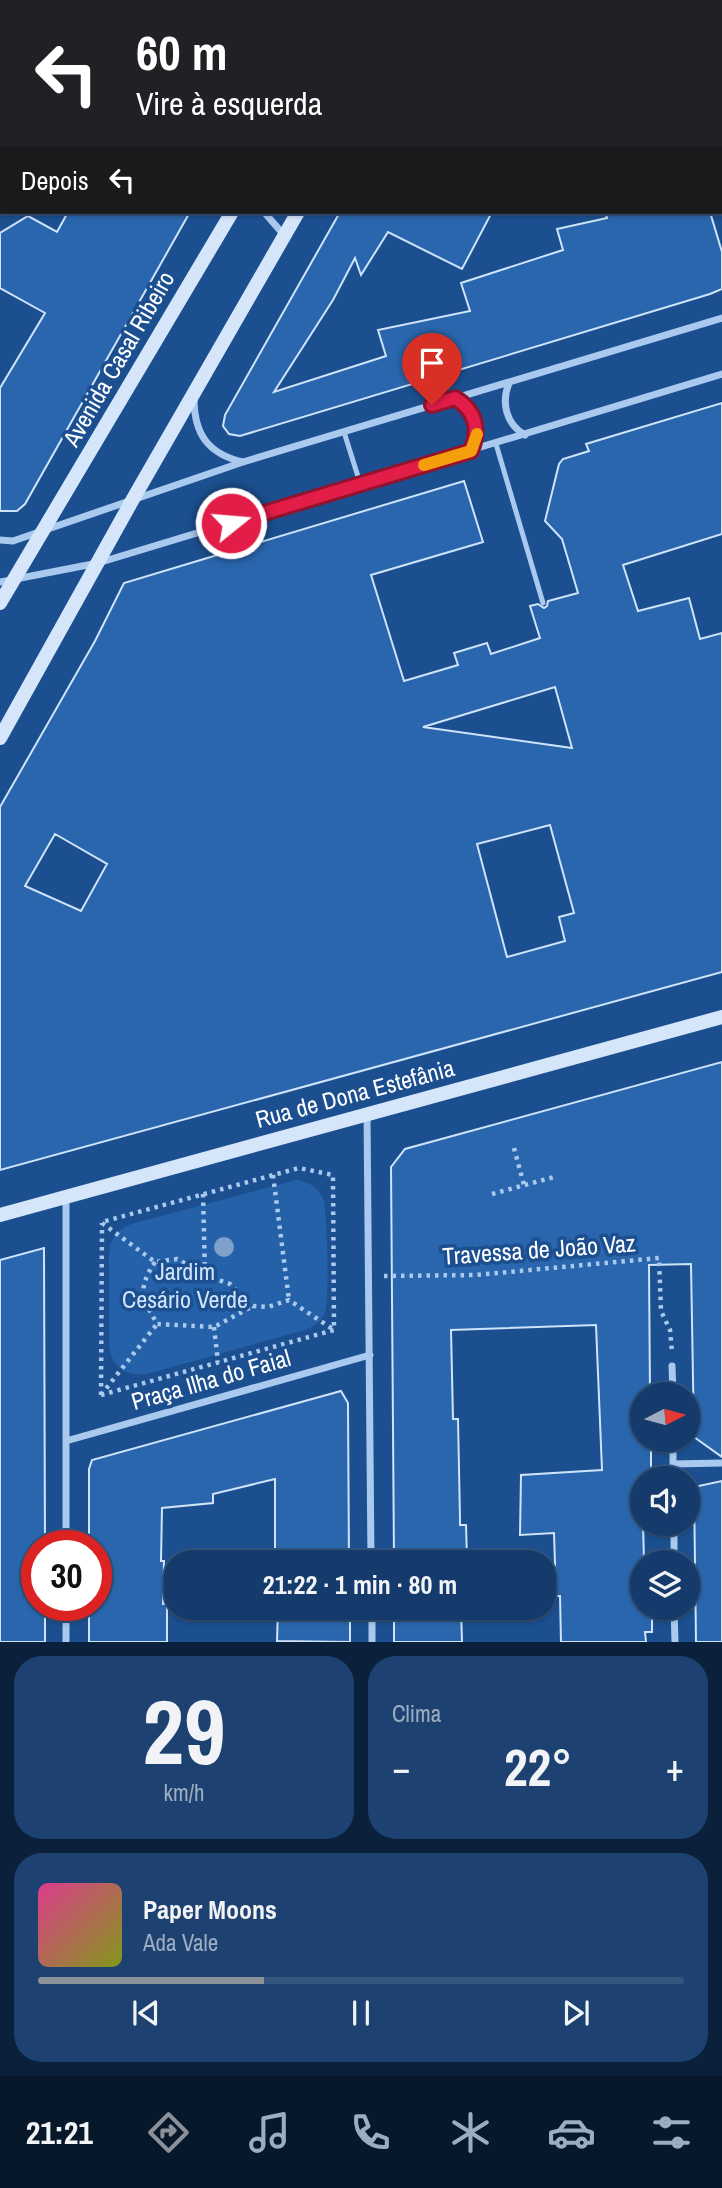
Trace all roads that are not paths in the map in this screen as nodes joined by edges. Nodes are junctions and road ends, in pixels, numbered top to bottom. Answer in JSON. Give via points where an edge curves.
{"nodes":[{"id":1,"x":231,"y":214,"type":"edge"},
{"id":2,"x":266,"y":214,"type":"edge"},
{"id":3,"x":297,"y":214,"type":"edge"},
{"id":4,"x":285,"y":236,"type":"junction"},
{"id":5,"x":722,"y":318,"type":"edge"},
{"id":6,"x":722,"y":374,"type":"edge"},
{"id":7,"x":509,"y":383,"type":"junction"},
{"id":8,"x":194,"y":392,"type":"junction"},
{"id":9,"x":455,"y":398,"type":"junction"},
{"id":10,"x":344,"y":432,"type":"junction"},
{"id":11,"x":525,"y":435,"type":"junction"},
{"id":12,"x":496,"y":444,"type":"junction"},
{"id":13,"x":471,"y":451,"type":"junction"},
{"id":14,"x":243,"y":462,"type":"junction"},
{"id":15,"x":360,"y":483,"type":"junction"},
{"id":16,"x":133,"y":499,"type":"junction"},
{"id":17,"x":44,"y":528,"type":"junction"},
{"id":18,"x":0,"y":540,"type":"edge"},
{"id":19,"x":98,"y":563,"type":"junction"},
{"id":20,"x":6,"y":581,"type":"edge"},
{"id":21,"x":0,"y":603,"type":"edge"},
{"id":22,"x":543,"y":603,"type":"dead end"},
{"id":23,"x":0,"y":738,"type":"edge"},
{"id":24,"x":722,"y":1017,"type":"edge"},
{"id":25,"x":367,"y":1114,"type":"junction"},
{"id":26,"x":66,"y":1197,"type":"junction"},
{"id":27,"x":0,"y":1215,"type":"edge"},
{"id":28,"x":370,"y":1355,"type":"junction"},
{"id":29,"x":672,"y":1366,"type":"road end"},
{"id":30,"x":673,"y":1382,"type":"edge"},
{"id":31,"x":66,"y":1441,"type":"junction"},
{"id":32,"x":673,"y":1452,"type":"edge"},
{"id":33,"x":722,"y":1463,"type":"edge"},
{"id":34,"x":673,"y":1464,"type":"joint"},
{"id":35,"x":66,"y":1530,"type":"edge"},
{"id":36,"x":371,"y":1550,"type":"edge"},
{"id":37,"x":372,"y":1620,"type":"edge"},
{"id":38,"x":674,"y":1620,"type":"edge"},
{"id":39,"x":66,"y":1621,"type":"edge"},
{"id":40,"x":66,"y":1642,"type":"edge"},
{"id":41,"x":372,"y":1642,"type":"edge"},
{"id":42,"x":675,"y":1642,"type":"edge"}],
"edges":[{"from":1,"to":17,"type":"street","name":"Avenida Casal Ribeiro"},
{"from":2,"to":4,"type":"street"},
{"from":3,"to":4,"type":"street"},
{"from":4,"to":8,"type":"street"},
{"from":5,"to":7,"type":"street"},
{"from":6,"to":11,"type":"street"},
{"from":7,"to":9,"type":"street"},
{"from":7,"to":11,"type":"street","via":[[506,411],[516,430]]},
{"from":8,"to":14,"type":"street","via":[[199,430],[210,449]]},
{"from":8,"to":16,"type":"street"},
{"from":9,"to":10,"type":"street"},
{"from":9,"to":13,"type":"street","via":[[467,405],[477,428]]},
{"from":10,"to":14,"type":"street"},
{"from":10,"to":15,"type":"lane"},
{"from":11,"to":12,"type":"street"},
{"from":12,"to":13,"type":"street"},
{"from":12,"to":22,"type":"lane"},
{"from":13,"to":15,"type":"street"},
{"from":14,"to":16,"type":"street"},
{"from":15,"to":19,"type":"street"},
{"from":16,"to":17,"type":"street"},
{"from":16,"to":19,"type":"street"},
{"from":17,"to":18,"type":"street","via":[[13,541]]},
{"from":17,"to":20,"type":"street","name":"Avenida Casal Ribeiro"},
{"from":19,"to":20,"type":"street"},
{"from":19,"to":23,"type":"street"},
{"from":20,"to":21,"type":"street","name":"Avenida Casal Ribeiro"},
{"from":24,"to":25,"type":"street","name":"Rua de Dona Estefânia"},
{"from":25,"to":26,"type":"street","name":"Rua de Dona Estefânia"},
{"from":25,"to":28,"type":"street"},
{"from":26,"to":27,"type":"street","name":"Rua de Dona Estefânia"},
{"from":26,"to":31,"type":"street"},
{"from":28,"to":31,"type":"street","name":"Praça Ilha do Faial"},
{"from":28,"to":36,"type":"street"},
{"from":29,"to":30,"type":"street"},
{"from":31,"to":35,"type":"street"},
{"from":32,"to":34,"type":"street"},
{"from":33,"to":34,"type":"street"},
{"from":37,"to":41,"type":"street"},
{"from":38,"to":42,"type":"street"},
{"from":39,"to":40,"type":"street"}]}
